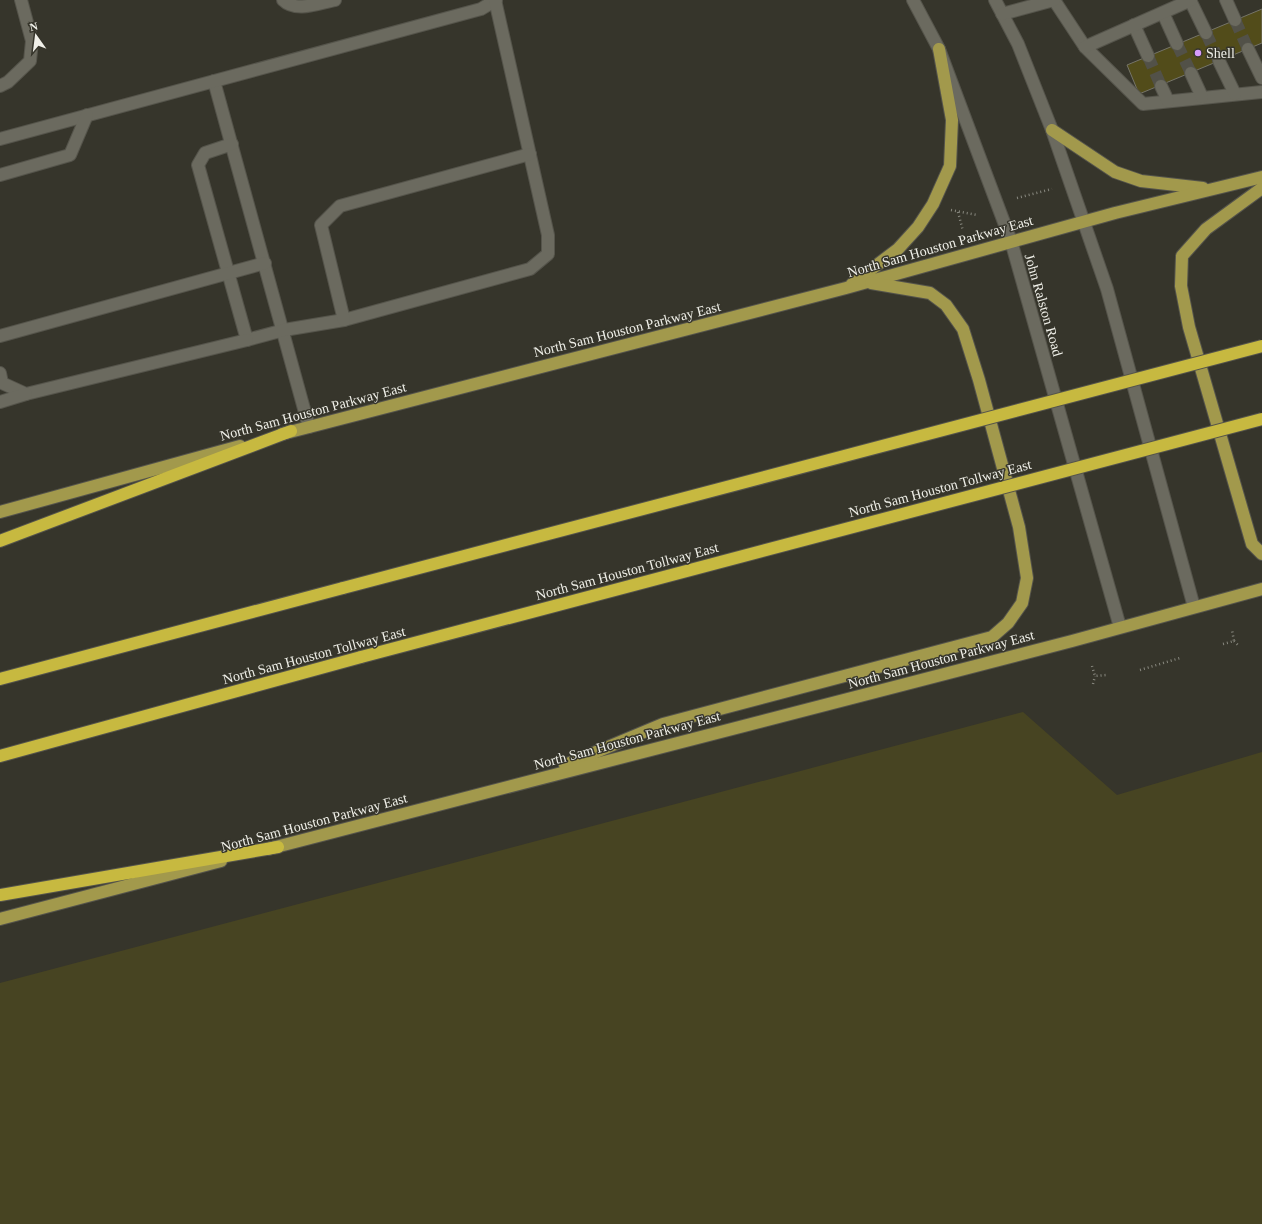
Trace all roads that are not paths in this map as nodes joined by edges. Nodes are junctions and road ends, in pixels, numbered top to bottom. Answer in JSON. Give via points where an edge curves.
{"nodes":[{"id":1,"x":21,"y":0,"type":"edge"},
{"id":2,"x":283,"y":0,"type":"edge"},
{"id":3,"x":335,"y":0,"type":"edge"},
{"id":4,"x":496,"y":0,"type":"edge"},
{"id":5,"x":913,"y":0,"type":"edge"},
{"id":6,"x":995,"y":0,"type":"edge"},
{"id":7,"x":1054,"y":0,"type":"edge"},
{"id":8,"x":1191,"y":0,"type":"edge"},
{"id":9,"x":1226,"y":0,"type":"edge"},
{"id":10,"x":1163,"y":13,"type":"junction"},
{"id":11,"x":1002,"y":14,"type":"junction"},
{"id":12,"x":1235,"y":20,"type":"tunnel mouth"},
{"id":13,"x":1134,"y":25,"type":"junction"},
{"id":14,"x":1206,"y":33,"type":"tunnel mouth"},
{"id":15,"x":1177,"y":44,"type":"tunnel mouth"},
{"id":16,"x":1085,"y":47,"type":"junction"},
{"id":17,"x":939,"y":49,"type":"junction"},
{"id":18,"x":1248,"y":49,"type":"tunnel mouth"},
{"id":19,"x":1148,"y":56,"type":"tunnel mouth"},
{"id":20,"x":1219,"y":61,"type":"tunnel mouth"},
{"id":21,"x":1191,"y":73,"type":"tunnel mouth"},
{"id":22,"x":1262,"y":78,"type":"edge"},
{"id":23,"x":214,"y":81,"type":"junction"},
{"id":24,"x":0,"y":86,"type":"edge"},
{"id":25,"x":1161,"y":86,"type":"tunnel mouth"},
{"id":26,"x":1262,"y":92,"type":"edge"},
{"id":27,"x":1234,"y":94,"type":"junction"},
{"id":28,"x":1202,"y":97,"type":"junction"},
{"id":29,"x":1168,"y":101,"type":"junction"},
{"id":30,"x":87,"y":116,"type":"junction"},
{"id":31,"x":1052,"y":130,"type":"junction"},
{"id":32,"x":0,"y":139,"type":"edge"},
{"id":33,"x":232,"y":144,"type":"junction"},
{"id":34,"x":530,"y":154,"type":"junction"},
{"id":35,"x":0,"y":175,"type":"edge"},
{"id":36,"x":1262,"y":177,"type":"edge"},
{"id":37,"x":1262,"y":188,"type":"edge"},
{"id":38,"x":1212,"y":189,"type":"junction"},
{"id":39,"x":1085,"y":222,"type":"junction"},
{"id":40,"x":1011,"y":241,"type":"junction"},
{"id":41,"x":265,"y":264,"type":"junction"},
{"id":42,"x":229,"y":275,"type":"junction"},
{"id":43,"x":868,"y":282,"type":"junction"},
{"id":44,"x":846,"y":288,"type":"junction"},
{"id":45,"x":344,"y":320,"type":"junction"},
{"id":46,"x":284,"y":330,"type":"junction"},
{"id":47,"x":0,"y":336,"type":"edge"},
{"id":48,"x":247,"y":340,"type":"junction"},
{"id":49,"x":1262,"y":346,"type":"edge"},
{"id":50,"x":0,"y":373,"type":"edge"},
{"id":51,"x":26,"y":394,"type":"junction"},
{"id":52,"x":0,"y":402,"type":"edge"},
{"id":53,"x":1262,"y":419,"type":"edge"},
{"id":54,"x":308,"y":427,"type":"junction"},
{"id":55,"x":291,"y":431,"type":"junction"},
{"id":56,"x":0,"y":512,"type":"edge"},
{"id":57,"x":0,"y":541,"type":"edge"},
{"id":58,"x":1262,"y":554,"type":"edge"},
{"id":59,"x":1262,"y":589,"type":"edge"},
{"id":60,"x":1194,"y":607,"type":"junction"},
{"id":61,"x":1120,"y":627,"type":"junction"},
{"id":62,"x":0,"y":679,"type":"edge"},
{"id":63,"x":0,"y":756,"type":"edge"},
{"id":64,"x":526,"y":782,"type":"junction"},
{"id":65,"x":278,"y":847,"type":"junction"},
{"id":66,"x":0,"y":895,"type":"edge"},
{"id":67,"x":0,"y":919,"type":"edge"}],
"edges":[{"from":1,"to":24,"type":"street","via":[[32,41],[30,61],[8,82]]},
{"from":2,"to":3,"type":"street","via":[[295,7]]},
{"from":4,"to":23,"type":"street","via":[[481,9]]},
{"from":4,"to":34,"type":"street"},
{"from":5,"to":17,"type":"street","name":"John Ralston Road"},
{"from":6,"to":11,"type":"street"},
{"from":7,"to":11,"type":"street"},
{"from":7,"to":16,"type":"street"},
{"from":8,"to":10,"type":"street"},
{"from":8,"to":14,"type":"street"},
{"from":9,"to":12,"type":"street"},
{"from":10,"to":13,"type":"street"},
{"from":10,"to":15,"type":"street"},
{"from":11,"to":31,"type":"street","via":[[1018,44]]},
{"from":13,"to":16,"type":"street"},
{"from":13,"to":19,"type":"street"},
{"from":16,"to":29,"type":"street","via":[[1143,104]]},
{"from":17,"to":40,"type":"street","name":"John Ralston Road"},
{"from":17,"to":44,"type":"main road","via":[[952,120],[950,166],[933,204],[918,228],[898,249]]},
{"from":18,"to":22,"type":"street"},
{"from":20,"to":27,"type":"street"},
{"from":21,"to":28,"type":"street"},
{"from":23,"to":30,"type":"street"},
{"from":23,"to":33,"type":"street"},
{"from":25,"to":29,"type":"street"},
{"from":26,"to":27,"type":"street"},
{"from":27,"to":28,"type":"street"},
{"from":28,"to":29,"type":"street"},
{"from":30,"to":32,"type":"street"},
{"from":30,"to":35,"type":"street","via":[[70,155]]},
{"from":31,"to":38,"type":"main road","via":[[1107,168],[1141,182]]},
{"from":31,"to":39,"type":"street"},
{"from":33,"to":41,"type":"street"},
{"from":33,"to":42,"type":"street","via":[[205,152],[198,165]]},
{"from":34,"to":45,"type":"street","via":[[548,236],[548,254],[530,269]]},
{"from":34,"to":45,"type":"street","via":[[340,206],[321,225]]},
{"from":36,"to":38,"type":"main road","name":"North Sam Houston Parkway East"},
{"from":37,"to":58,"type":"main road","via":[[1206,229],[1182,256],[1181,286],[1189,327],[1252,544]]},
{"from":38,"to":39,"type":"main road","name":"North Sam Houston Parkway East"},
{"from":39,"to":40,"type":"main road","name":"North Sam Houston Parkway East"},
{"from":39,"to":60,"type":"street","via":[[1107,289]]},
{"from":40,"to":43,"type":"main road","name":"North Sam Houston Parkway East"},
{"from":40,"to":61,"type":"street","name":"John Ralston Road"},
{"from":41,"to":42,"type":"street"},
{"from":41,"to":46,"type":"street"},
{"from":42,"to":47,"type":"street"},
{"from":42,"to":48,"type":"street"},
{"from":43,"to":44,"type":"main road","name":"North Sam Houston Parkway East"},
{"from":43,"to":64,"type":"main road","via":[[930,293],[946,305],[963,329],[1019,527],[1027,578],[1022,603],[1008,623],[992,637],[663,724]]},
{"from":44,"to":54,"type":"main road","name":"North Sam Houston Parkway East"},
{"from":45,"to":46,"type":"street"},
{"from":46,"to":48,"type":"street"},
{"from":46,"to":54,"type":"street"},
{"from":48,"to":51,"type":"street"},
{"from":49,"to":62,"type":"highway","bridge":true},
{"from":50,"to":51,"type":"street","via":[[2,382]]},
{"from":51,"to":52,"type":"street"},
{"from":53,"to":63,"type":"highway","name":"North Sam Houston Tollway East","bridge":true,"via":[[361,657]]},
{"from":54,"to":55,"type":"main road","name":"North Sam Houston Parkway East"},
{"from":55,"to":56,"type":"main road","name":"North Sam Houston Parkway East"},
{"from":55,"to":57,"type":"highway"},
{"from":59,"to":60,"type":"main road","name":"North Sam Houston Parkway East"},
{"from":60,"to":61,"type":"main road","name":"North Sam Houston Parkway East"},
{"from":61,"to":64,"type":"main road","name":"North Sam Houston Parkway East"},
{"from":64,"to":65,"type":"main road","name":"North Sam Houston Parkway East"},
{"from":65,"to":66,"type":"highway"},
{"from":65,"to":67,"type":"main road","name":"North Sam Houston Parkway East"}]}
